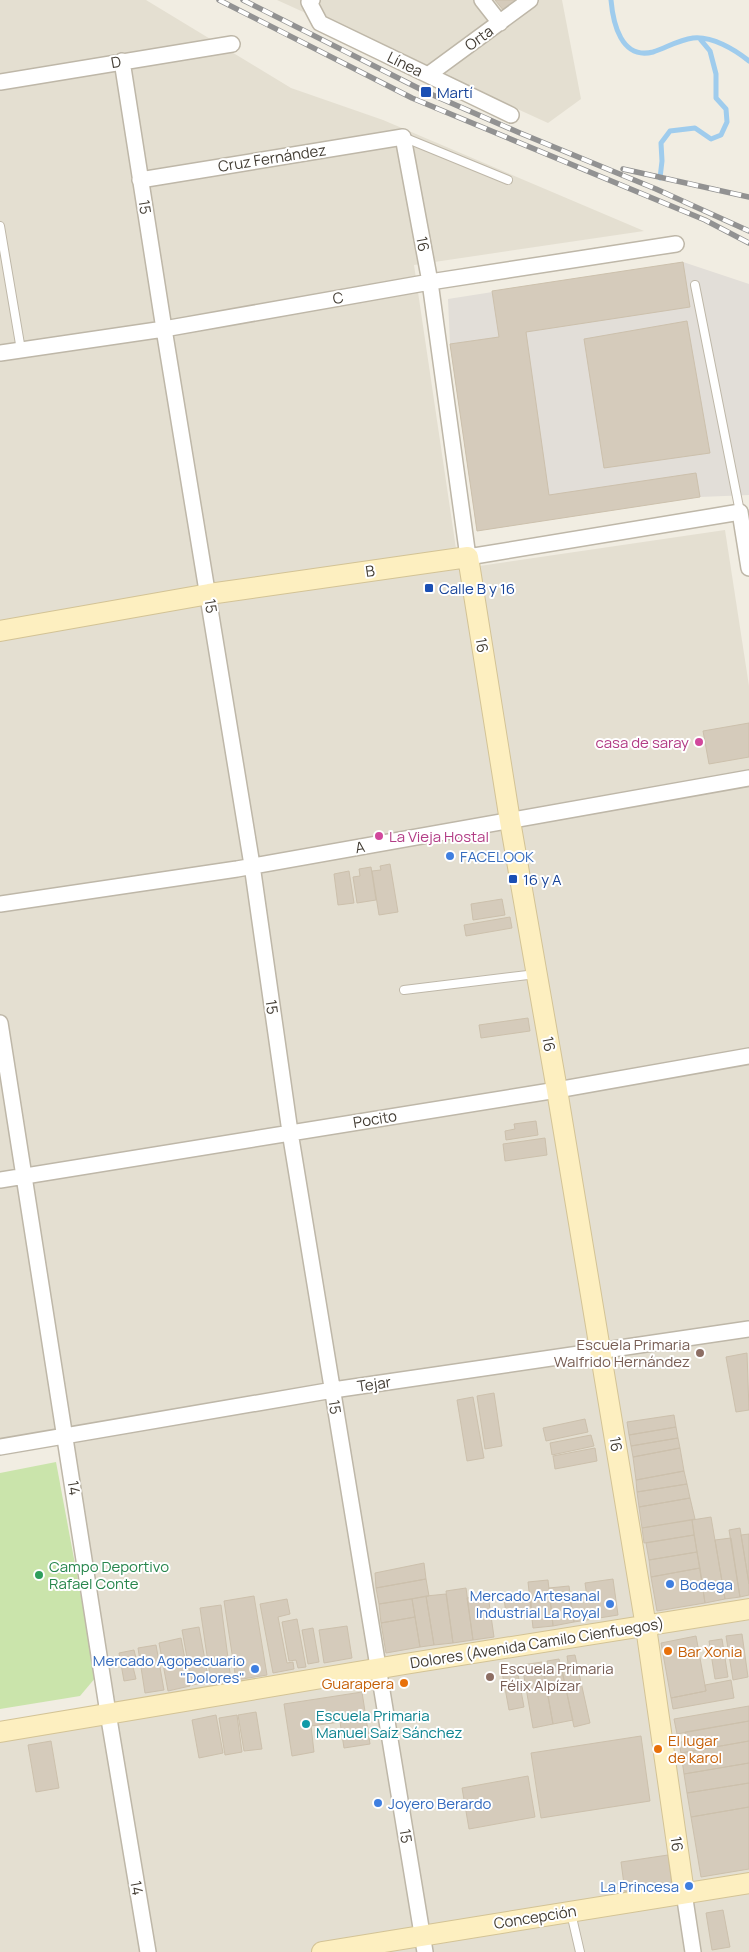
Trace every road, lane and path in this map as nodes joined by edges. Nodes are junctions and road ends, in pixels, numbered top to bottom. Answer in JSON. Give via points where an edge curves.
{"nodes":[{"id":1,"x":482,"y":0,"type":"edge"},
{"id":2,"x":530,"y":0,"type":"edge"},
{"id":3,"x":310,"y":1,"type":"edge"},
{"id":4,"x":500,"y":23,"type":"junction"},
{"id":5,"x":232,"y":44,"type":"dead end"},
{"id":6,"x":122,"y":61,"type":"junction"},
{"id":7,"x":428,"y":76,"type":"junction"},
{"id":8,"x":0,"y":82,"type":"edge"},
{"id":9,"x":511,"y":115,"type":"dead end"},
{"id":10,"x":403,"y":137,"type":"junction"},
{"id":11,"x":140,"y":180,"type":"junction"},
{"id":12,"x":508,"y":180,"type":"dead end"},
{"id":13,"x":0,"y":226,"type":"edge"},
{"id":14,"x":676,"y":244,"type":"dead end"},
{"id":15,"x":430,"y":282,"type":"junction"},
{"id":16,"x":695,"y":285,"type":"dead end"},
{"id":17,"x":164,"y":329,"type":"junction"},
{"id":18,"x":21,"y":350,"type":"junction"},
{"id":19,"x":0,"y":353,"type":"edge"},
{"id":20,"x":740,"y":512,"type":"junction"},
{"id":21,"x":468,"y":557,"type":"junction"},
{"id":22,"x":749,"y":568,"type":"edge"},
{"id":23,"x":209,"y":594,"type":"junction"},
{"id":24,"x":0,"y":631,"type":"edge"},
{"id":25,"x":749,"y":778,"type":"edge"},
{"id":26,"x":510,"y":821,"type":"junction"},
{"id":27,"x":252,"y":865,"type":"junction"},
{"id":28,"x":0,"y":904,"type":"edge"},
{"id":29,"x":537,"y":973,"type":"junction"},
{"id":30,"x":404,"y":990,"type":"dead end"},
{"id":31,"x":0,"y":1023,"type":"edge"},
{"id":32,"x":749,"y":1056,"type":"edge"},
{"id":33,"x":557,"y":1090,"type":"junction"},
{"id":34,"x":290,"y":1132,"type":"junction"},
{"id":35,"x":25,"y":1176,"type":"junction"},
{"id":36,"x":0,"y":1180,"type":"edge"},
{"id":37,"x":749,"y":1329,"type":"edge"},
{"id":38,"x":601,"y":1351,"type":"junction"},
{"id":39,"x":332,"y":1390,"type":"junction"},
{"id":40,"x":66,"y":1437,"type":"junction"},
{"id":41,"x":0,"y":1447,"type":"edge"},
{"id":42,"x":749,"y":1609,"type":"edge"},
{"id":43,"x":646,"y":1626,"type":"junction"},
{"id":44,"x":378,"y":1668,"type":"junction"},
{"id":45,"x":108,"y":1713,"type":"junction"},
{"id":46,"x":0,"y":1732,"type":"edge"},
{"id":47,"x":749,"y":1883,"type":"edge"},
{"id":48,"x":684,"y":1894,"type":"junction"},
{"id":49,"x":570,"y":1911,"type":"junction"},
{"id":50,"x":423,"y":1944,"type":"edge"},
{"id":51,"x":148,"y":1952,"type":"edge"},
{"id":52,"x":322,"y":1952,"type":"edge"},
{"id":53,"x":580,"y":1952,"type":"edge"},
{"id":54,"x":692,"y":1952,"type":"edge"}],
"edges":[{"from":1,"to":4,"type":"street"},
{"from":2,"to":4,"type":"street","name":"Orta"},
{"from":3,"to":7,"type":"street","name":"Línea","via":[[320,23]]},
{"from":4,"to":7,"type":"street","name":"Orta"},
{"from":5,"to":6,"type":"street","name":"D"},
{"from":6,"to":8,"type":"street","name":"D"},
{"from":6,"to":11,"type":"street","name":"15"},
{"from":7,"to":9,"type":"street","name":"Línea"},
{"from":10,"to":11,"type":"street","name":"Cruz Fernández"},
{"from":10,"to":12,"type":"lane"},
{"from":10,"to":15,"type":"street","name":"16"},
{"from":11,"to":17,"type":"street","name":"15"},
{"from":13,"to":18,"type":"lane"},
{"from":14,"to":15,"type":"street","name":"C"},
{"from":15,"to":17,"type":"street","name":"C"},
{"from":15,"to":21,"type":"street","name":"16"},
{"from":16,"to":20,"type":"lane"},
{"from":17,"to":18,"type":"street","name":"C"},
{"from":17,"to":23,"type":"street","name":"15"},
{"from":18,"to":19,"type":"street","name":"C"},
{"from":20,"to":21,"type":"street","name":"B"},
{"from":20,"to":22,"type":"street"},
{"from":21,"to":23,"type":"street","name":"B"},
{"from":21,"to":26,"type":"street","name":"16"},
{"from":23,"to":24,"type":"street","name":"B"},
{"from":23,"to":27,"type":"street","name":"15"},
{"from":25,"to":26,"type":"street","name":"A"},
{"from":26,"to":27,"type":"street","name":"A"},
{"from":26,"to":29,"type":"street","name":"16"},
{"from":27,"to":28,"type":"street","name":"A"},
{"from":27,"to":34,"type":"street","name":"15"},
{"from":29,"to":30,"type":"lane"},
{"from":29,"to":33,"type":"street","name":"16"},
{"from":31,"to":35,"type":"street","name":"14"},
{"from":32,"to":33,"type":"street","name":"Pocito"},
{"from":33,"to":34,"type":"street","name":"Pocito"},
{"from":33,"to":38,"type":"street","name":"16"},
{"from":34,"to":35,"type":"street","name":"Pocito"},
{"from":34,"to":39,"type":"street","name":"15"},
{"from":35,"to":36,"type":"street","name":"Pocito"},
{"from":35,"to":40,"type":"street","name":"14"},
{"from":37,"to":38,"type":"street","name":"Tejar"},
{"from":38,"to":39,"type":"street","name":"Tejar"},
{"from":38,"to":43,"type":"street","name":"16"},
{"from":39,"to":40,"type":"street","name":"Tejar"},
{"from":39,"to":44,"type":"street","name":"15"},
{"from":40,"to":41,"type":"street","name":"Tejar"},
{"from":40,"to":45,"type":"street","name":"14"},
{"from":42,"to":43,"type":"street","name":"Dolores (Avenida Camilo Cienfuegos)"},
{"from":43,"to":44,"type":"street","name":"Dolores (Avenida Camilo Cienfuegos)"},
{"from":43,"to":48,"type":"street","name":"16"},
{"from":44,"to":45,"type":"street","name":"Dolores (Avenida Camilo Cienfuegos)"},
{"from":44,"to":50,"type":"street","name":"15"},
{"from":45,"to":46,"type":"street","name":"Dolores (Avenida Camilo Cienfuegos)"},
{"from":45,"to":51,"type":"street","name":"14"},
{"from":47,"to":48,"type":"street","name":"Concepción"},
{"from":48,"to":49,"type":"street","name":"Concepción"},
{"from":48,"to":54,"type":"street","name":"16"},
{"from":49,"to":50,"type":"street","name":"Concepción"},
{"from":49,"to":53,"type":"lane"},
{"from":50,"to":52,"type":"street","name":"Concepción"}]}
